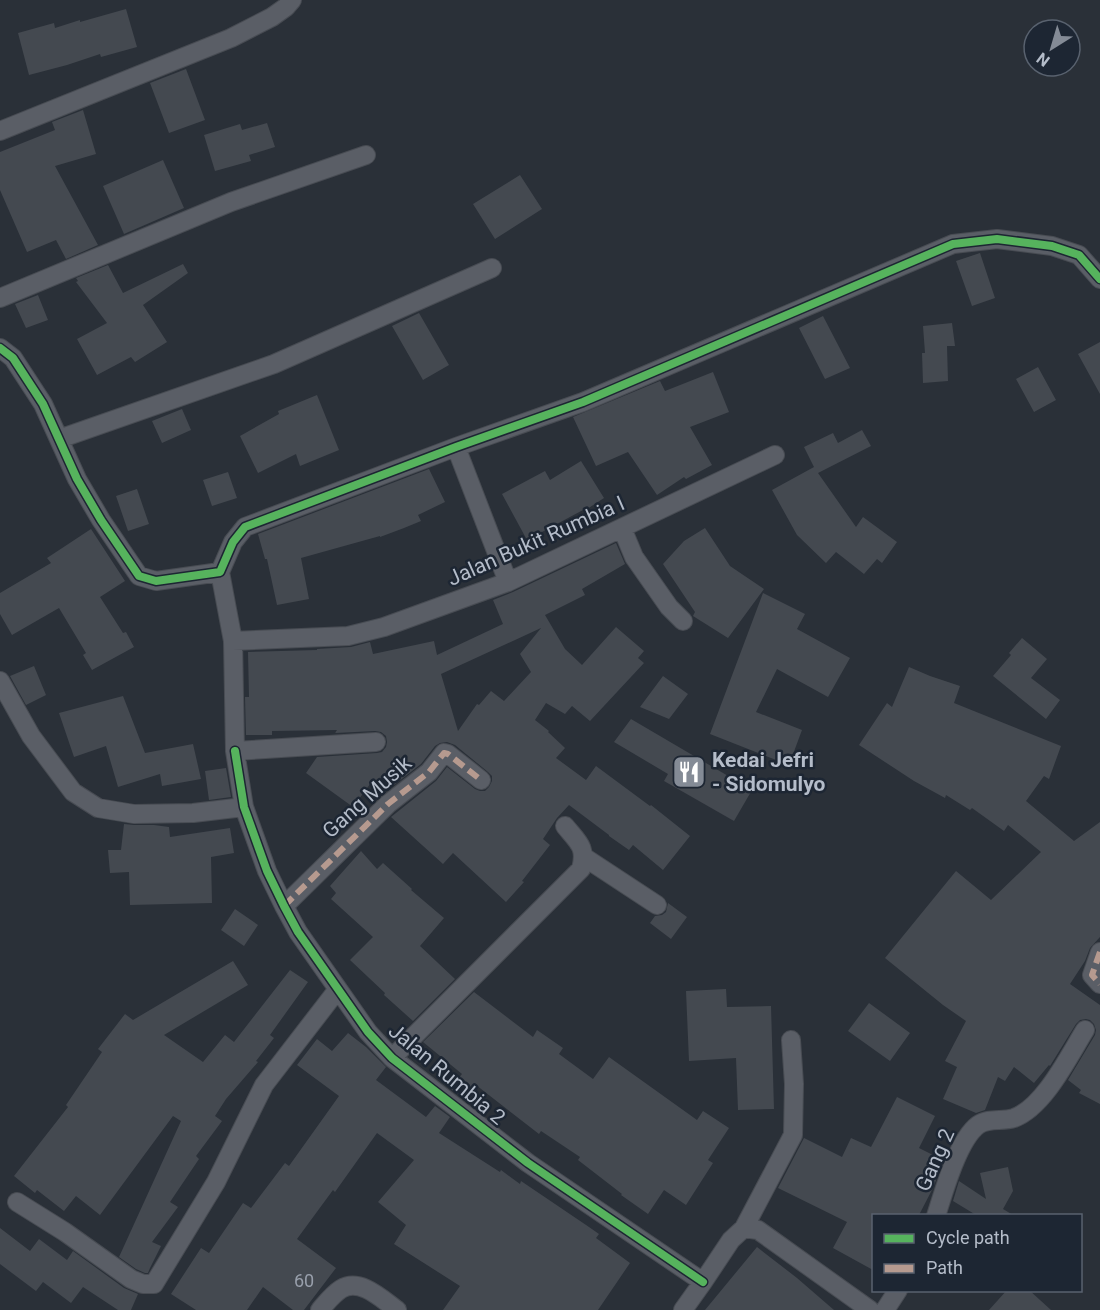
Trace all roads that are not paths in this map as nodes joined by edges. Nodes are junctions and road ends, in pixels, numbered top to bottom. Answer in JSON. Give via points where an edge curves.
{"nodes":[{"id":1,"x":292,"y":0,"type":"edge"},
{"id":2,"x":0,"y":131,"type":"edge"},
{"id":3,"x":366,"y":155,"type":"dead end"},
{"id":4,"x":492,"y":268,"type":"dead end"},
{"id":5,"x":1100,"y":279,"type":"edge"},
{"id":6,"x":0,"y":298,"type":"edge"},
{"id":7,"x":0,"y":348,"type":"edge"},
{"id":8,"x":59,"y":439,"type":"junction"},
{"id":9,"x":456,"y":447,"type":"junction"},
{"id":10,"x":776,"y":455,"type":"dead end"},
{"id":11,"x":622,"y":528,"type":"junction"},
{"id":12,"x":220,"y":572,"type":"junction"},
{"id":13,"x":508,"y":582,"type":"junction"},
{"id":14,"x":683,"y":621,"type":"dead end"},
{"id":15,"x":234,"y":641,"type":"junction"},
{"id":16,"x":0,"y":681,"type":"edge"},
{"id":17,"x":376,"y":742,"type":"dead end"},
{"id":18,"x":235,"y":751,"type":"junction"},
{"id":19,"x":481,"y":780,"type":"dead end"},
{"id":20,"x":244,"y":807,"type":"junction"},
{"id":21,"x":565,"y":826,"type":"dead end"},
{"id":22,"x":584,"y":857,"type":"junction"},
{"id":23,"x":284,"y":906,"type":"junction"},
{"id":24,"x":657,"y":906,"type":"dead end"},
{"id":25,"x":1100,"y":952,"type":"edge"},
{"id":26,"x":1100,"y":984,"type":"edge"},
{"id":27,"x":338,"y":989,"type":"junction"},
{"id":28,"x":1085,"y":1030,"type":"dead end"},
{"id":29,"x":791,"y":1040,"type":"dead end"},
{"id":30,"x":392,"y":1058,"type":"junction"},
{"id":31,"x":17,"y":1202,"type":"dead end"},
{"id":32,"x":936,"y":1214,"type":"edge"},
{"id":33,"x":744,"y":1228,"type":"junction"},
{"id":34,"x":704,"y":1282,"type":"junction"},
{"id":35,"x":897,"y":1292,"type":"edge"},
{"id":36,"x":320,"y":1310,"type":"edge"},
{"id":37,"x":397,"y":1310,"type":"edge"},
{"id":38,"x":683,"y":1310,"type":"edge"},
{"id":39,"x":870,"y":1310,"type":"edge"},
{"id":40,"x":885,"y":1310,"type":"edge"}],
"edges":[{"from":1,"to":2,"type":"street","via":[[272,17],[231,38]]},
{"from":3,"to":6,"type":"street","via":[[231,202]]},
{"from":4,"to":8,"type":"street","via":[[274,364]]},
{"from":5,"to":9,"type":"street","via":[[1079,255],[1052,246],[997,239],[952,244],[583,402]]},
{"from":7,"to":8,"type":"street","via":[[13,358],[43,404]]},
{"from":8,"to":12,"type":"street","via":[[77,479],[139,576],[156,581]]},
{"from":9,"to":12,"type":"street","via":[[245,527],[233,542]]},
{"from":9,"to":13,"type":"street"},
{"from":10,"to":11,"type":"street","name":"Jalan Bukit Rumbia I"},
{"from":11,"to":13,"type":"street","name":"Jalan Bukit Rumbia I"},
{"from":11,"to":14,"type":"street","via":[[640,567]]},
{"from":12,"to":15,"type":"street","name":"Jalan Rumbia 2"},
{"from":13,"to":15,"type":"street","name":"Jalan Bukit Rumbia I","via":[[348,636]]},
{"from":15,"to":18,"type":"street","name":"Jalan Rumbia 2"},
{"from":16,"to":20,"type":"street","via":[[31,736],[73,792],[98,808],[134,814]]},
{"from":17,"to":18,"type":"street"},
{"from":18,"to":20,"type":"street","name":"Jalan Rumbia 2"},
{"from":19,"to":23,"type":"street","name":"Gang Musik","via":[[444,753],[429,772],[388,804]]},
{"from":20,"to":23,"type":"street","name":"Jalan Rumbia 2"},
{"from":21,"to":22,"type":"street"},
{"from":22,"to":24,"type":"street"},
{"from":22,"to":30,"type":"street","via":[[581,869]]},
{"from":23,"to":27,"type":"street","name":"Jalan Rumbia 2"},
{"from":25,"to":26,"type":"street","via":[[1092,975]]},
{"from":27,"to":30,"type":"street","name":"Jalan Rumbia 2"},
{"from":27,"to":31,"type":"street","via":[[264,1085],[216,1182],[154,1284],[131,1279]]},
{"from":28,"to":32,"type":"street","name":"Gang 2","via":[[1059,1073],[1028,1109],[1014,1118],[988,1120],[969,1134]]},
{"from":29,"to":33,"type":"street","via":[[793,1135]]},
{"from":30,"to":34,"type":"street","name":"Jalan Rumbia 2","via":[[528,1163]]},
{"from":33,"to":34,"type":"street","via":[[731,1240]]},
{"from":33,"to":39,"type":"street","via":[[759,1230]]},
{"from":34,"to":38,"type":"street"},
{"from":35,"to":40,"type":"street"},
{"from":36,"to":37,"type":"street","via":[[342,1288],[358,1285]]}]}
